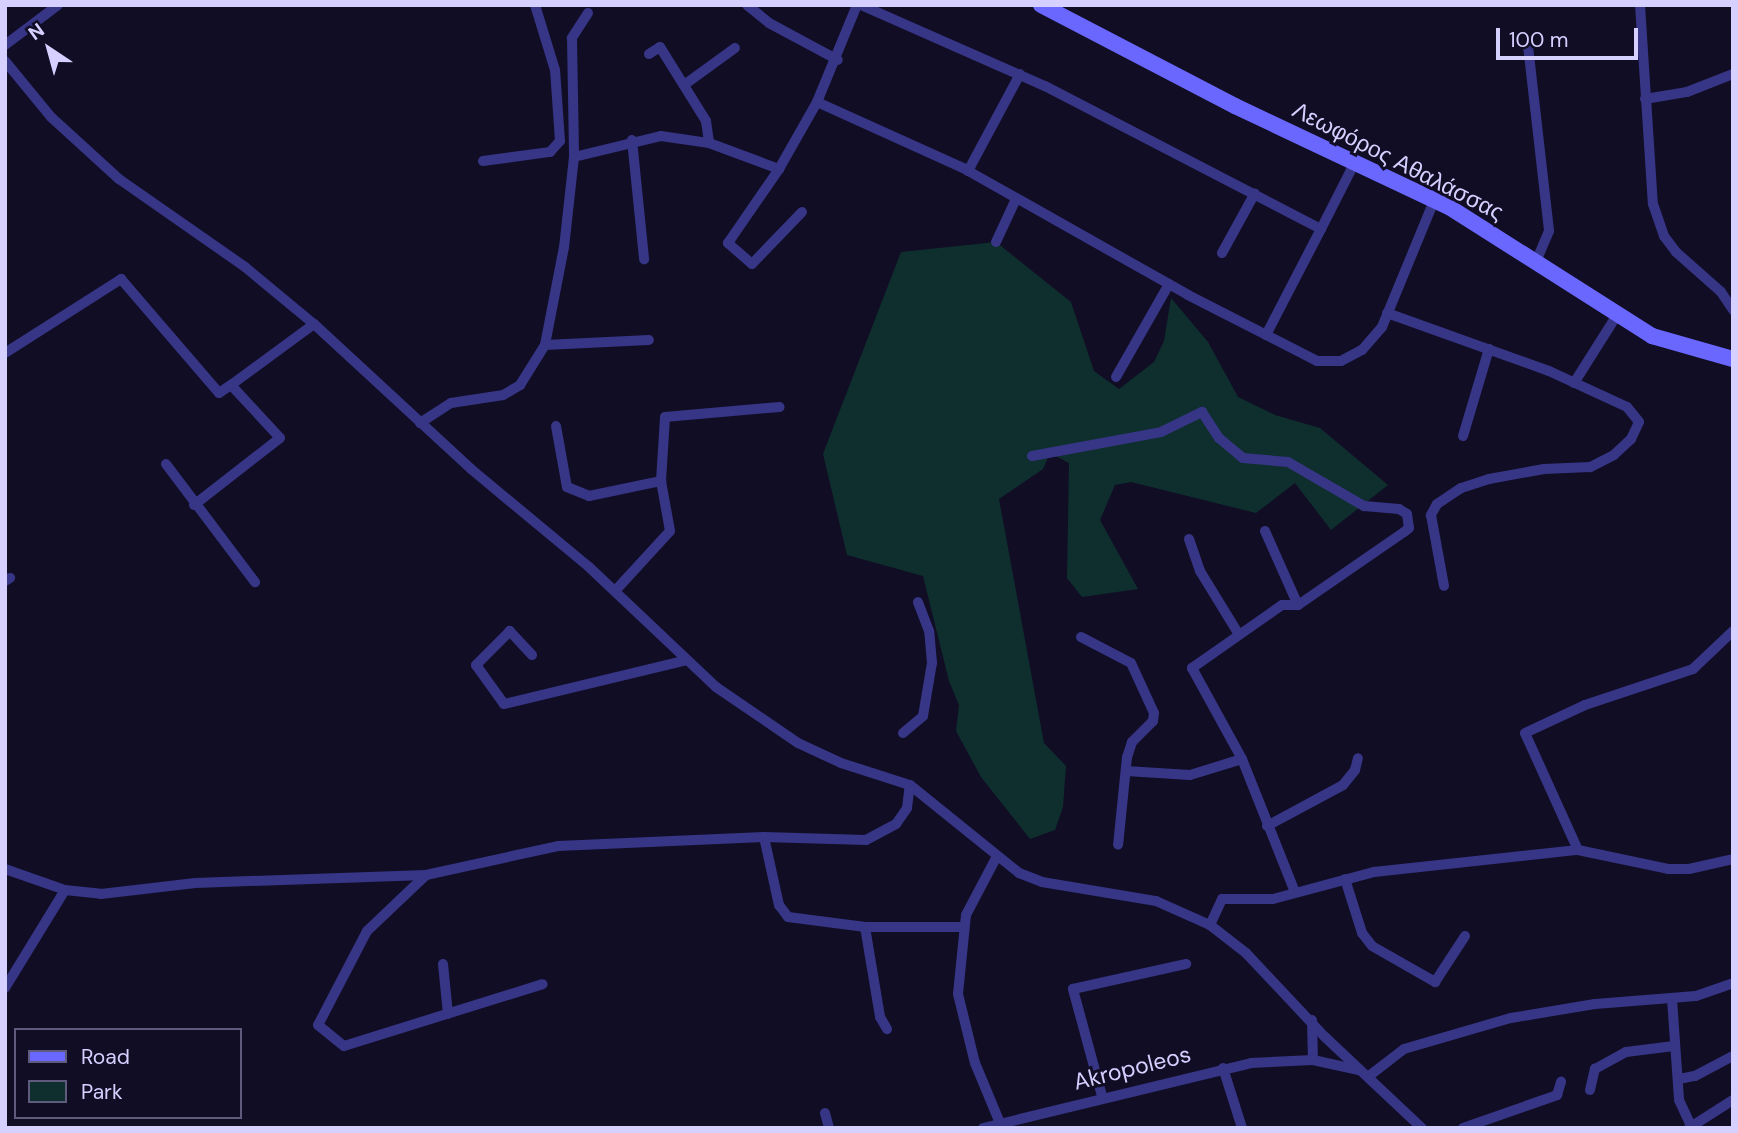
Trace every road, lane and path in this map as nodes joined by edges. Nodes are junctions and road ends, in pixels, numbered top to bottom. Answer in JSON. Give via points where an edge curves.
{"nodes":[{"id":1,"x":58,"y":5,"type":"edge"},
{"id":2,"x":535,"y":5,"type":"edge"},
{"id":3,"x":747,"y":5,"type":"edge"},
{"id":4,"x":859,"y":5,"type":"edge"},
{"id":5,"x":1041,"y":5,"type":"edge"},
{"id":6,"x":1640,"y":5,"type":"edge"},
{"id":7,"x":588,"y":13,"type":"dead end"},
{"id":8,"x":5,"y":45,"type":"edge"},
{"id":9,"x":1528,"y":46,"type":"dead end"},
{"id":10,"x":735,"y":48,"type":"dead end"},
{"id":11,"x":649,"y":54,"type":"dead end"},
{"id":12,"x":838,"y":60,"type":"junction"},
{"id":13,"x":5,"y":61,"type":"edge"},
{"id":14,"x":1020,"y":74,"type":"junction"},
{"id":15,"x":1733,"y":75,"type":"edge"},
{"id":16,"x":684,"y":85,"type":"junction"},
{"id":17,"x":1645,"y":99,"type":"junction"},
{"id":18,"x":817,"y":102,"type":"junction"},
{"id":19,"x":632,"y":140,"type":"junction"},
{"id":20,"x":709,"y":143,"type":"junction"},
{"id":21,"x":574,"y":157,"type":"junction"},
{"id":22,"x":483,"y":161,"type":"dead end"},
{"id":23,"x":1354,"y":164,"type":"junction"},
{"id":24,"x":779,"y":169,"type":"junction"},
{"id":25,"x":968,"y":171,"type":"junction"},
{"id":26,"x":1255,"y":193,"type":"junction"},
{"id":27,"x":1016,"y":199,"type":"junction"},
{"id":28,"x":1434,"y":201,"type":"junction"},
{"id":29,"x":802,"y":212,"type":"dead end"},
{"id":30,"x":1321,"y":229,"type":"junction"},
{"id":31,"x":996,"y":242,"type":"dead end"},
{"id":32,"x":1222,"y":253,"type":"dead end"},
{"id":33,"x":644,"y":259,"type":"dead end"},
{"id":34,"x":1537,"y":259,"type":"junction"},
{"id":35,"x":1169,"y":284,"type":"junction"},
{"id":36,"x":1733,"y":310,"type":"edge"},
{"id":37,"x":1387,"y":313,"type":"junction"},
{"id":38,"x":1617,"y":315,"type":"junction"},
{"id":39,"x":314,"y":324,"type":"junction"},
{"id":40,"x":1266,"y":335,"type":"junction"},
{"id":41,"x":649,"y":340,"type":"dead end"},
{"id":42,"x":545,"y":345,"type":"junction"},
{"id":43,"x":1489,"y":349,"type":"junction"},
{"id":44,"x":5,"y":353,"type":"edge"},
{"id":45,"x":1733,"y":359,"type":"edge"},
{"id":46,"x":1116,"y":377,"type":"dead end"},
{"id":47,"x":1574,"y":383,"type":"junction"},
{"id":48,"x":231,"y":385,"type":"junction"},
{"id":49,"x":780,"y":407,"type":"dead end"},
{"id":50,"x":420,"y":423,"type":"junction"},
{"id":51,"x":556,"y":426,"type":"dead end"},
{"id":52,"x":1463,"y":436,"type":"dead end"},
{"id":53,"x":1032,"y":456,"type":"dead end"},
{"id":54,"x":166,"y":464,"type":"dead end"},
{"id":55,"x":662,"y":481,"type":"junction"},
{"id":56,"x":194,"y":505,"type":"junction"},
{"id":57,"x":1265,"y":531,"type":"dead end"},
{"id":58,"x":1189,"y":539,"type":"dead end"},
{"id":59,"x":255,"y":583,"type":"dead end"},
{"id":60,"x":1444,"y":586,"type":"dead end"},
{"id":61,"x":615,"y":591,"type":"junction"},
{"id":62,"x":918,"y":602,"type":"dead end"},
{"id":63,"x":1298,"y":606,"type":"junction"},
{"id":64,"x":1733,"y":631,"type":"edge"},
{"id":65,"x":1238,"y":633,"type":"junction"},
{"id":66,"x":1081,"y":636,"type":"dead end"},
{"id":67,"x":532,"y":655,"type":"dead end"},
{"id":68,"x":687,"y":660,"type":"junction"},
{"id":69,"x":903,"y":733,"type":"dead end"},
{"id":70,"x":1242,"y":758,"type":"junction"},
{"id":71,"x":1358,"y":758,"type":"dead end"},
{"id":72,"x":1126,"y":771,"type":"junction"},
{"id":73,"x":910,"y":785,"type":"junction"},
{"id":74,"x":1267,"y":825,"type":"junction"},
{"id":75,"x":764,"y":836,"type":"junction"},
{"id":76,"x":1118,"y":845,"type":"dead end"},
{"id":77,"x":1578,"y":850,"type":"junction"},
{"id":78,"x":996,"y":858,"type":"junction"},
{"id":79,"x":1733,"y":859,"type":"edge"},
{"id":80,"x":5,"y":869,"type":"edge"},
{"id":81,"x":426,"y":875,"type":"junction"},
{"id":82,"x":1345,"y":879,"type":"junction"},
{"id":83,"x":65,"y":890,"type":"junction"},
{"id":84,"x":1295,"y":892,"type":"junction"},
{"id":85,"x":1210,"y":925,"type":"junction"},
{"id":86,"x":865,"y":927,"type":"junction"},
{"id":87,"x":964,"y":927,"type":"junction"},
{"id":88,"x":1465,"y":936,"type":"dead end"},
{"id":89,"x":443,"y":964,"type":"dead end"},
{"id":90,"x":1186,"y":964,"type":"dead end"},
{"id":91,"x":1733,"y":983,"type":"edge"},
{"id":92,"x":543,"y":985,"type":"dead end"},
{"id":93,"x":5,"y":988,"type":"edge"},
{"id":94,"x":1672,"y":999,"type":"junction"},
{"id":95,"x":449,"y":1014,"type":"junction"},
{"id":96,"x":1312,"y":1020,"type":"junction"},
{"id":97,"x":887,"y":1029,"type":"dead end"},
{"id":98,"x":1325,"y":1037,"type":"junction"},
{"id":99,"x":1674,"y":1046,"type":"junction"},
{"id":100,"x":1338,"y":1047,"type":"junction"},
{"id":101,"x":1312,"y":1051,"type":"junction"},
{"id":102,"x":1733,"y":1056,"type":"edge"},
{"id":103,"x":1333,"y":1061,"type":"junction"},
{"id":104,"x":1223,"y":1068,"type":"junction"},
{"id":105,"x":1367,"y":1074,"type":"junction"},
{"id":106,"x":1679,"y":1079,"type":"junction"},
{"id":107,"x":1561,"y":1082,"type":"dead end"},
{"id":108,"x":1590,"y":1090,"type":"dead end"},
{"id":109,"x":1102,"y":1096,"type":"junction"},
{"id":110,"x":1733,"y":1100,"type":"edge"},
{"id":111,"x":825,"y":1114,"type":"dead end"},
{"id":112,"x":1000,"y":1123,"type":"junction"},
{"id":113,"x":1238,"y":1127,"type":"edge"},
{"id":114,"x":1690,"y":1127,"type":"edge"},
{"id":115,"x":829,"y":1128,"type":"edge"},
{"id":116,"x":984,"y":1128,"type":"edge"},
{"id":117,"x":1422,"y":1128,"type":"edge"},
{"id":118,"x":1463,"y":1128,"type":"edge"}],
"edges":[{"from":1,"to":8,"type":"street"},
{"from":2,"to":22,"type":"street","via":[[555,70],[560,141],[550,152]]},
{"from":3,"to":12,"type":"street","via":[[769,23]]},
{"from":4,"to":12,"type":"street"},
{"from":4,"to":14,"type":"street"},
{"from":5,"to":23,"type":"main road","name":"Λεωφόρος Αθαλάσσας"},
{"from":6,"to":17,"type":"street"},
{"from":7,"to":21,"type":"street","via":[[572,38]]},
{"from":9,"to":34,"type":"street","via":[[1549,231]]},
{"from":10,"to":16,"type":"street"},
{"from":11,"to":16,"type":"street","via":[[660,47]]},
{"from":12,"to":18,"type":"street"},
{"from":13,"to":39,"type":"street","via":[[51,117],[119,179],[245,267]]},
{"from":14,"to":25,"type":"street"},
{"from":14,"to":26,"type":"street"},
{"from":15,"to":17,"type":"street","via":[[1687,92]]},
{"from":16,"to":20,"type":"street","via":[[706,121]]},
{"from":17,"to":36,"type":"street","via":[[1650,183],[1664,236]]},
{"from":18,"to":24,"type":"street"},
{"from":18,"to":25,"type":"street"},
{"from":19,"to":20,"type":"street","via":[[661,135]]},
{"from":19,"to":21,"type":"street"},
{"from":19,"to":33,"type":"street"},
{"from":20,"to":24,"type":"street"},
{"from":21,"to":42,"type":"street","via":[[564,247]]},
{"from":23,"to":28,"type":"main road","name":"Λεωφόρος Αθαλάσσας"},
{"from":23,"to":30,"type":"street"},
{"from":24,"to":29,"type":"street","via":[[728,243],[752,264]]},
{"from":25,"to":27,"type":"street"},
{"from":26,"to":30,"type":"street"},
{"from":26,"to":32,"type":"street"},
{"from":27,"to":31,"type":"street"},
{"from":27,"to":35,"type":"street"},
{"from":28,"to":34,"type":"main road","name":"Λεωφόρος Αθαλάσσας"},
{"from":28,"to":37,"type":"street"},
{"from":30,"to":40,"type":"street"},
{"from":34,"to":38,"type":"main road","name":"Λεωφόρος Αθαλάσσας"},
{"from":35,"to":40,"type":"street"},
{"from":35,"to":46,"type":"street"},
{"from":37,"to":40,"type":"street","via":[[1362,350],[1341,361],[1317,361]]},
{"from":37,"to":43,"type":"street"},
{"from":38,"to":45,"type":"main road","name":"Λεωφόρος Αθαλάσσας","via":[[1652,336]]},
{"from":38,"to":47,"type":"street"},
{"from":39,"to":48,"type":"street"},
{"from":39,"to":50,"type":"street"},
{"from":41,"to":42,"type":"street"},
{"from":42,"to":50,"type":"street","via":[[520,385],[503,395],[451,403]]},
{"from":43,"to":47,"type":"street"},
{"from":43,"to":52,"type":"street"},
{"from":44,"to":48,"type":"street","via":[[121,279],[219,393]]},
{"from":47,"to":60,"type":"street","via":[[1636,414],[1639,422],[1631,439],[1614,456],[1590,467],[1489,479],[1461,488],[1437,504],[1431,515]]},
{"from":48,"to":56,"type":"street","via":[[280,438]]},
{"from":49,"to":55,"type":"street","via":[[665,417]]},
{"from":50,"to":61,"type":"street"},
{"from":51,"to":55,"type":"street","via":[[567,487],[589,496]]},
{"from":53,"to":63,"type":"street","via":[[1161,432],[1202,412],[1219,438],[1243,458],[1288,462],[1364,506],[1407,514],[1409,528]]},
{"from":54,"to":56,"type":"street"},
{"from":55,"to":61,"type":"street","via":[[670,531]]},
{"from":56,"to":59,"type":"street"},
{"from":57,"to":63,"type":"street"},
{"from":58,"to":65,"type":"street","via":[[1200,571]]},
{"from":61,"to":68,"type":"street"},
{"from":62,"to":69,"type":"street","via":[[929,631],[932,663],[923,716]]},
{"from":63,"to":65,"type":"street","via":[[1282,605]]},
{"from":64,"to":77,"type":"street","via":[[1693,669],[1585,705],[1525,733]]},
{"from":65,"to":70,"type":"street","via":[[1192,668]]},
{"from":66,"to":72,"type":"street","via":[[1131,663],[1154,712],[1153,721],[1132,741]]},
{"from":67,"to":68,"type":"street","via":[[510,631],[476,665],[504,704]]},
{"from":68,"to":73,"type":"street","via":[[725,694],[798,743],[841,763]]},
{"from":70,"to":72,"type":"street","via":[[1190,775]]},
{"from":70,"to":74,"type":"street"},
{"from":71,"to":74,"type":"street","via":[[1343,785]]},
{"from":72,"to":76,"type":"street"},
{"from":73,"to":75,"type":"street","via":[[907,808],[883,835],[866,840]]},
{"from":73,"to":78,"type":"street"},
{"from":74,"to":84,"type":"street"},
{"from":75,"to":81,"type":"street","via":[[558,846]]},
{"from":75,"to":86,"type":"street","via":[[779,905],[788,917]]},
{"from":77,"to":79,"type":"street","via":[[1668,869]]},
{"from":77,"to":82,"type":"street"},
{"from":78,"to":85,"type":"street","via":[[1042,883],[1156,901]]},
{"from":78,"to":87,"type":"street"},
{"from":80,"to":83,"type":"street"},
{"from":81,"to":83,"type":"street","via":[[195,883],[100,894]]},
{"from":81,"to":95,"type":"street","via":[[367,931],[318,1025],[344,1046]]},
{"from":82,"to":84,"type":"street"},
{"from":82,"to":88,"type":"street","via":[[1362,933],[1372,946],[1436,982]]},
{"from":83,"to":93,"type":"street"},
{"from":84,"to":85,"type":"street","via":[[1273,898],[1222,899]]},
{"from":85,"to":96,"type":"street","via":[[1246,953]]},
{"from":86,"to":87,"type":"street"},
{"from":86,"to":97,"type":"street","via":[[880,1017]]},
{"from":87,"to":112,"type":"street","via":[[959,1001],[975,1063]]},
{"from":89,"to":95,"type":"street"},
{"from":90,"to":109,"type":"street","via":[[1073,989]]},
{"from":91,"to":94,"type":"street"},
{"from":92,"to":95,"type":"street"},
{"from":94,"to":99,"type":"street"},
{"from":94,"to":105,"type":"street","via":[[1595,1004],[1511,1018],[1404,1049]]},
{"from":96,"to":98,"type":"street"},
{"from":96,"to":101,"type":"street"},
{"from":98,"to":100,"type":"street"},
{"from":98,"to":101,"type":"street"},
{"from":99,"to":106,"type":"street"},
{"from":99,"to":108,"type":"street","via":[[1616,1058],[1595,1069]]},
{"from":100,"to":103,"type":"street"},
{"from":100,"to":105,"type":"street"},
{"from":101,"to":103,"type":"street","name":"Akropoleos","via":[[1321,1065]]},
{"from":101,"to":104,"type":"street","name":"Akropoleos","via":[[1291,1059]]},
{"from":102,"to":106,"type":"street","via":[[1695,1076]]},
{"from":103,"to":105,"type":"street","name":"Akropoleos"},
{"from":104,"to":109,"type":"street","name":"Akropoleos"},
{"from":104,"to":113,"type":"street"},
{"from":105,"to":117,"type":"street"},
{"from":106,"to":114,"type":"street","via":[[1679,1100]]},
{"from":107,"to":118,"type":"street","via":[[1556,1095]]},
{"from":109,"to":112,"type":"street","name":"Akropoleos"},
{"from":110,"to":114,"type":"street"},
{"from":111,"to":115,"type":"street"},
{"from":112,"to":116,"type":"street","name":"Akropoleos"}]}
